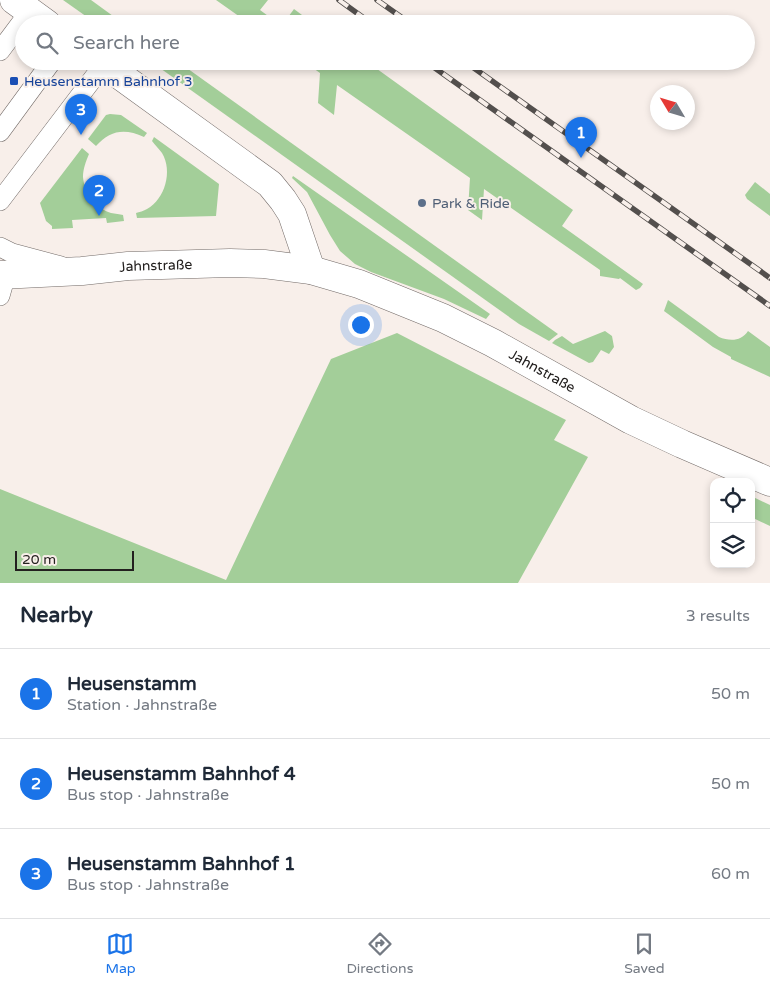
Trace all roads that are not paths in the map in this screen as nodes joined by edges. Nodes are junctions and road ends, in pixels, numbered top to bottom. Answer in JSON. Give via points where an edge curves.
{"nodes":[{"id":1,"x":15,"y":32,"type":"edge"},
{"id":2,"x":0,"y":51,"type":"edge"},
{"id":3,"x":45,"y":70,"type":"edge"},
{"id":4,"x":97,"y":70,"type":"edge"},
{"id":5,"x":112,"y":70,"type":"edge"},
{"id":6,"x":0,"y":132,"type":"edge"},
{"id":7,"x":0,"y":201,"type":"edge"},
{"id":8,"x":0,"y":247,"type":"edge"},
{"id":9,"x":311,"y":270,"type":"junction"},
{"id":10,"x":82,"y":271,"type":"junction"},
{"id":11,"x":2,"y":282,"type":"edge"},
{"id":12,"x":770,"y":482,"type":"edge"}],
"edges":[{"from":1,"to":2,"type":"lane"},
{"from":3,"to":6,"type":"lane"},
{"from":4,"to":7,"type":"lane"},
{"from":5,"to":9,"type":"street","via":[[270,184],[292,214]]},
{"from":8,"to":10,"type":"lane"},
{"from":9,"to":10,"type":"street","name":"Jahnstraße","via":[[230,263],[128,266]]},
{"from":9,"to":12,"type":"street","name":"Jahnstraße","via":[[359,284],[443,318],[631,420]]},
{"from":10,"to":11,"type":"street","name":"Jahnstraße"}]}
